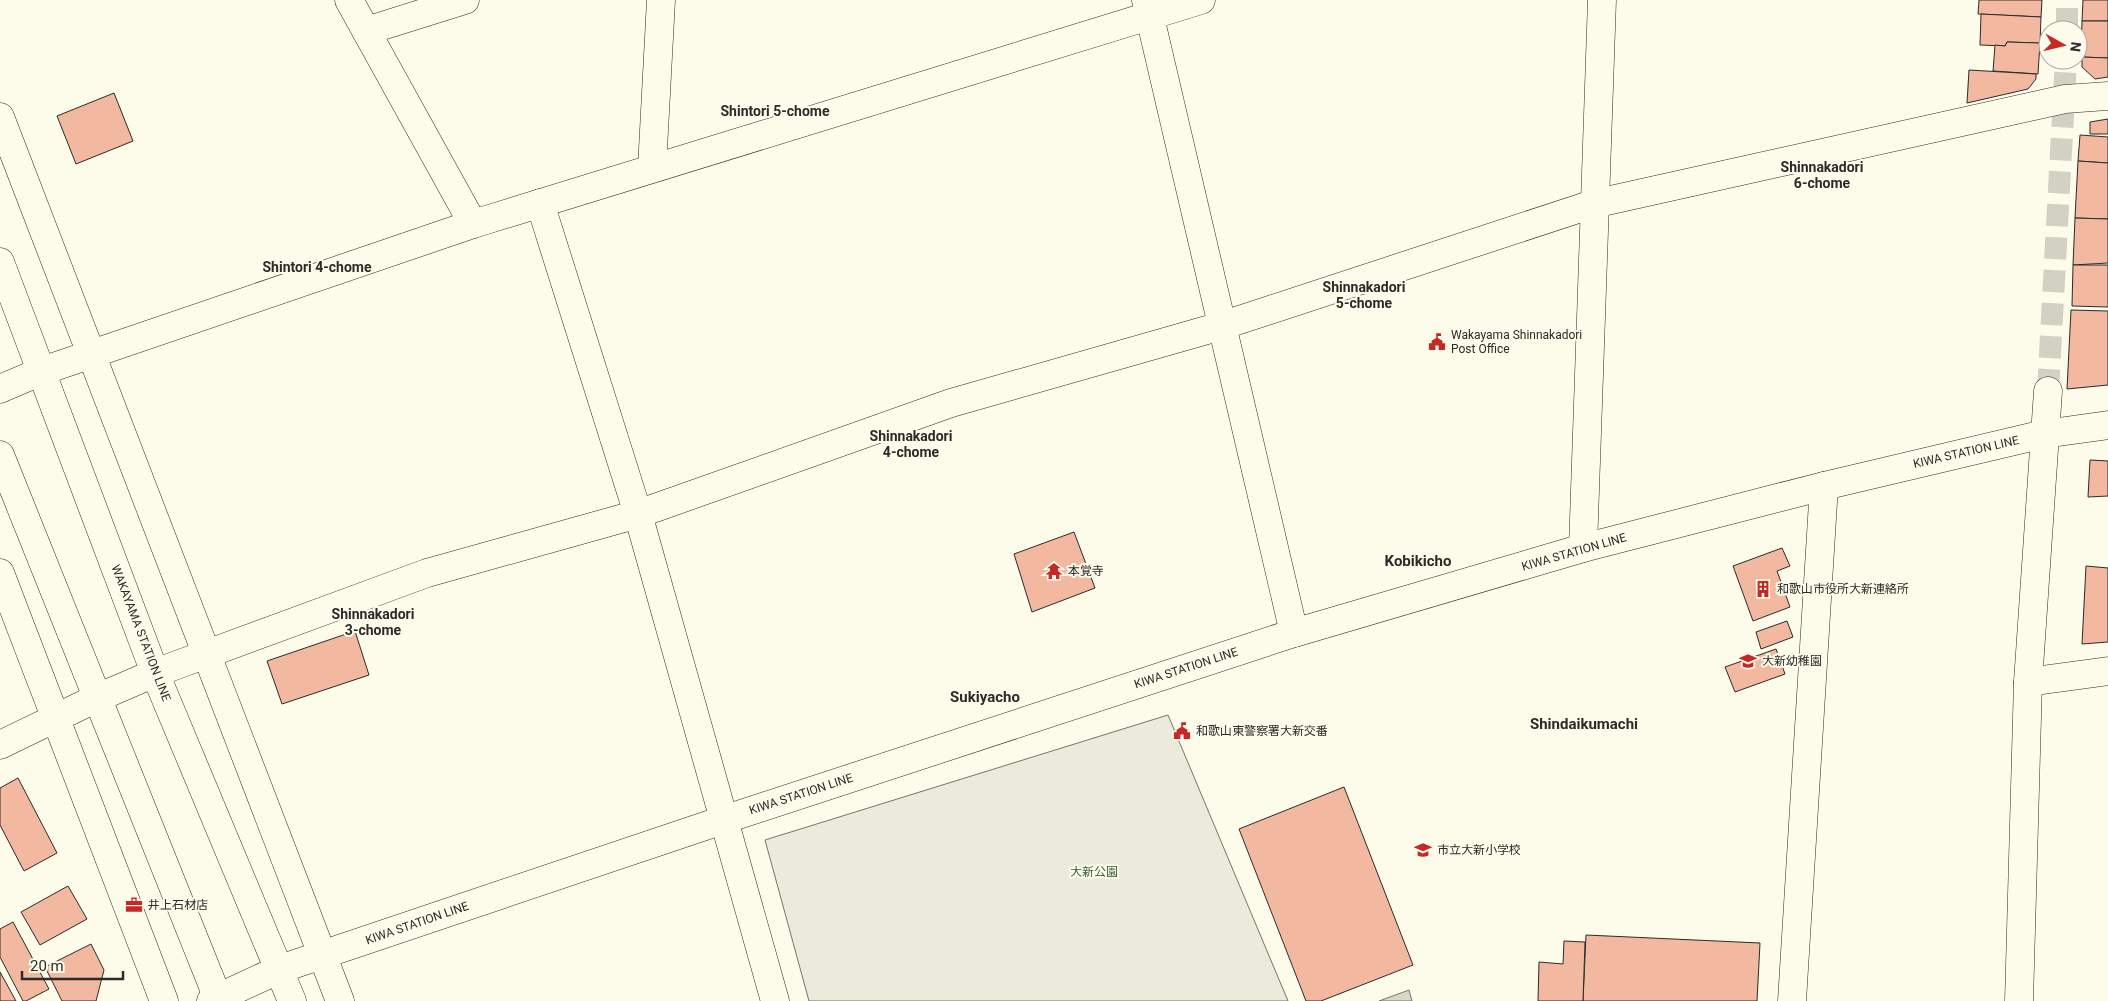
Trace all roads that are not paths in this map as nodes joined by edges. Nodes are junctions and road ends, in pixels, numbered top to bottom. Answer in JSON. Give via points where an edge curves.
{"nodes":[{"id":1,"x":349,"y":0,"type":"edge"},
{"id":2,"x":465,"y":0,"type":"edge"},
{"id":3,"x":662,"y":0,"type":"edge"},
{"id":4,"x":1201,"y":0,"type":"edge"},
{"id":5,"x":1602,"y":0,"type":"edge"},
{"id":6,"x":1148,"y":8,"type":"edge"},
{"id":7,"x":366,"y":31,"type":"junction"},
{"id":8,"x":2108,"y":96,"type":"edge"},
{"id":9,"x":0,"y":117,"type":"edge"},
{"id":10,"x":652,"y":168,"type":"junction"},
{"id":11,"x":540,"y":203,"type":"junction"},
{"id":12,"x":1593,"y":204,"type":"junction"},
{"id":13,"x":473,"y":224,"type":"junction"},
{"id":14,"x":0,"y":262,"type":"edge"},
{"id":15,"x":1221,"y":326,"type":"junction"},
{"id":16,"x":91,"y":354,"type":"junction"},
{"id":17,"x":42,"y":371,"type":"junction"},
{"id":18,"x":0,"y":390,"type":"edge"},
{"id":19,"x":2048,"y":391,"type":"tunnel mouth"},
{"id":20,"x":2108,"y":425,"type":"edge"},
{"id":21,"x":2044,"y":434,"type":"junction"},
{"id":22,"x":0,"y":455,"type":"edge"},
{"id":23,"x":1824,"y":486,"type":"junction"},
{"id":24,"x":638,"y":514,"type":"junction"},
{"id":25,"x":1582,"y":548,"type":"junction"},
{"id":26,"x":0,"y":572,"type":"edge"},
{"id":27,"x":1294,"y":633,"type":"junction"},
{"id":28,"x":206,"y":654,"type":"junction"},
{"id":29,"x":2108,"y":671,"type":"edge"},
{"id":30,"x":155,"y":672,"type":"junction"},
{"id":31,"x":2028,"y":682,"type":"junction"},
{"id":32,"x":96,"y":698,"type":"junction"},
{"id":33,"x":56,"y":718,"type":"junction"},
{"id":34,"x":0,"y":745,"type":"edge"},
{"id":35,"x":723,"y":820,"type":"junction"},
{"id":36,"x":323,"y":955,"type":"junction"},
{"id":37,"x":280,"y":969,"type":"junction"},
{"id":38,"x":216,"y":1000,"type":"edge"},
{"id":39,"x":164,"y":1001,"type":"edge"},
{"id":40,"x":292,"y":1001,"type":"edge"},
{"id":41,"x":340,"y":1001,"type":"edge"},
{"id":42,"x":775,"y":1001,"type":"edge"},
{"id":43,"x":1792,"y":1001,"type":"edge"},
{"id":44,"x":2018,"y":1001,"type":"edge"}],
"edges":[{"from":1,"to":7,"type":"street"},
{"from":2,"to":7,"type":"street"},
{"from":3,"to":10,"type":"street"},
{"from":4,"to":6,"type":"street"},
{"from":5,"to":12,"type":"street"},
{"from":6,"to":10,"type":"street"},
{"from":6,"to":15,"type":"street"},
{"from":7,"to":13,"type":"street"},
{"from":8,"to":12,"type":"street","via":[[2065,100]]},
{"from":9,"to":16,"type":"street"},
{"from":10,"to":11,"type":"street"},
{"from":11,"to":13,"type":"street"},
{"from":11,"to":24,"type":"street"},
{"from":12,"to":15,"type":"street"},
{"from":12,"to":25,"type":"street"},
{"from":13,"to":16,"type":"street"},
{"from":14,"to":17,"type":"street","name":"WAKAYAMA STATION LINE"},
{"from":15,"to":24,"type":"street","via":[[951,402]]},
{"from":15,"to":27,"type":"street"},
{"from":16,"to":17,"type":"street"},
{"from":16,"to":28,"type":"street"},
{"from":17,"to":18,"type":"street"},
{"from":17,"to":30,"type":"street","name":"WAKAYAMA STATION LINE"},
{"from":19,"to":21,"type":"street"},
{"from":20,"to":21,"type":"street","name":"KIWA STATION LINE"},
{"from":21,"to":23,"type":"street","name":"KIWA STATION LINE"},
{"from":21,"to":31,"type":"street"},
{"from":22,"to":32,"type":"street"},
{"from":23,"to":25,"type":"street","name":"KIWA STATION LINE"},
{"from":23,"to":43,"type":"street"},
{"from":24,"to":28,"type":"street","via":[[427,573]]},
{"from":24,"to":35,"type":"street"},
{"from":25,"to":27,"type":"street","name":"KIWA STATION LINE"},
{"from":26,"to":33,"type":"street"},
{"from":27,"to":35,"type":"street","name":"KIWA STATION LINE"},
{"from":28,"to":30,"type":"street"},
{"from":28,"to":36,"type":"street"},
{"from":29,"to":31,"type":"street"},
{"from":30,"to":32,"type":"street"},
{"from":30,"to":37,"type":"street","name":"WAKAYAMA STATION LINE"},
{"from":31,"to":44,"type":"street"},
{"from":32,"to":33,"type":"street"},
{"from":32,"to":38,"type":"street"},
{"from":33,"to":34,"type":"street"},
{"from":33,"to":39,"type":"street"},
{"from":35,"to":36,"type":"street","name":"KIWA STATION LINE"},
{"from":35,"to":42,"type":"street"},
{"from":36,"to":37,"type":"street","name":"KIWA STATION LINE"},
{"from":36,"to":41,"type":"street"},
{"from":37,"to":38,"type":"street","name":"KIWA STATION LINE"},
{"from":37,"to":40,"type":"street","name":"WAKAYAMA STATION LINE"}]}
